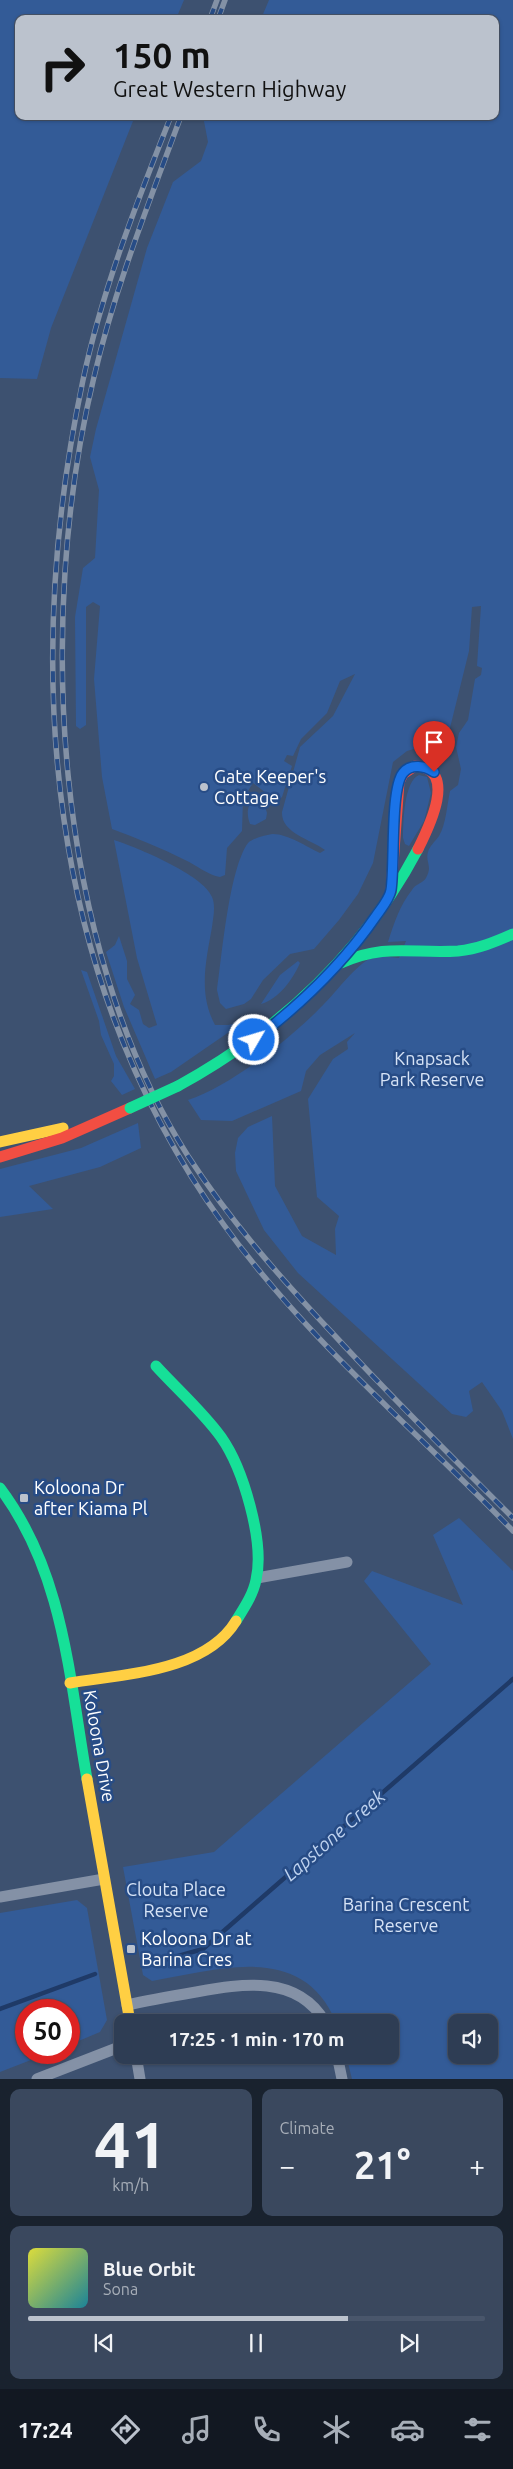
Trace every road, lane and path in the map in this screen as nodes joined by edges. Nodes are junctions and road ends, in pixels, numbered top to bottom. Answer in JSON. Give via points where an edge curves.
{"nodes":[{"id":1,"x":391,"y":892,"type":"junction"},
{"id":2,"x":513,"y":934,"type":"edge"},
{"id":3,"x":336,"y":965,"type":"junction"},
{"id":4,"x":130,"y":1108,"type":"junction"},
{"id":5,"x":1,"y":1138,"type":"edge"},
{"id":6,"x":5,"y":1156,"type":"edge"},
{"id":7,"x":156,"y":1366,"type":"dead end"},
{"id":8,"x":0,"y":1488,"type":"edge"},
{"id":9,"x":348,"y":1562,"type":"dead end"},
{"id":10,"x":257,"y":1578,"type":"junction"},
{"id":11,"x":70,"y":1683,"type":"junction"},
{"id":12,"x":104,"y":1879,"type":"junction"},
{"id":13,"x":0,"y":1897,"type":"edge"},
{"id":14,"x":127,"y":2004,"type":"junction"},
{"id":15,"x":129,"y":2014,"type":"edge"},
{"id":16,"x":318,"y":2014,"type":"edge"},
{"id":17,"x":114,"y":2049,"type":"edge"},
{"id":18,"x":138,"y":2064,"type":"edge"},
{"id":19,"x":339,"y":2064,"type":"edge"},
{"id":20,"x":37,"y":2079,"type":"edge"},
{"id":21,"x":140,"y":2079,"type":"edge"},
{"id":22,"x":342,"y":2079,"type":"edge"}],
"edges":[{"from":1,"to":1,"type":"street","via":[[399,782],[407,770],[426,767],[434,772],[439,784],[437,802],[418,850]]},
{"from":1,"to":3,"type":"street","via":[[363,934]]},
{"from":2,"to":3,"type":"street","via":[[471,950],[368,952]]},
{"from":3,"to":4,"type":"street","bridge":true,"via":[[310,993],[264,1032],[217,1064]]},
{"from":4,"to":5,"type":"street","via":[[75,1125]]},
{"from":4,"to":6,"type":"street","via":[[62,1138]]},
{"from":5,"to":6,"type":"street"},
{"from":7,"to":10,"type":"street","via":[[220,1436],[237,1464],[250,1506]]},
{"from":8,"to":11,"type":"street","name":"Koloona Drive","via":[[30,1533],[47,1571]]},
{"from":9,"to":10,"type":"street"},
{"from":10,"to":11,"type":"street","via":[[252,1595],[233,1626],[206,1652],[179,1664]]},
{"from":11,"to":12,"type":"street","name":"Koloona Drive"},
{"from":12,"to":13,"type":"street"},
{"from":12,"to":14,"type":"street","name":"Koloona Drive"},
{"from":14,"to":15,"type":"street","name":"Koloona Drive"},
{"from":14,"to":16,"type":"street","via":[[232,1986],[264,1984],[297,1996]]},
{"from":17,"to":20,"type":"street"},
{"from":18,"to":21,"type":"street"},
{"from":19,"to":22,"type":"street"}]}
